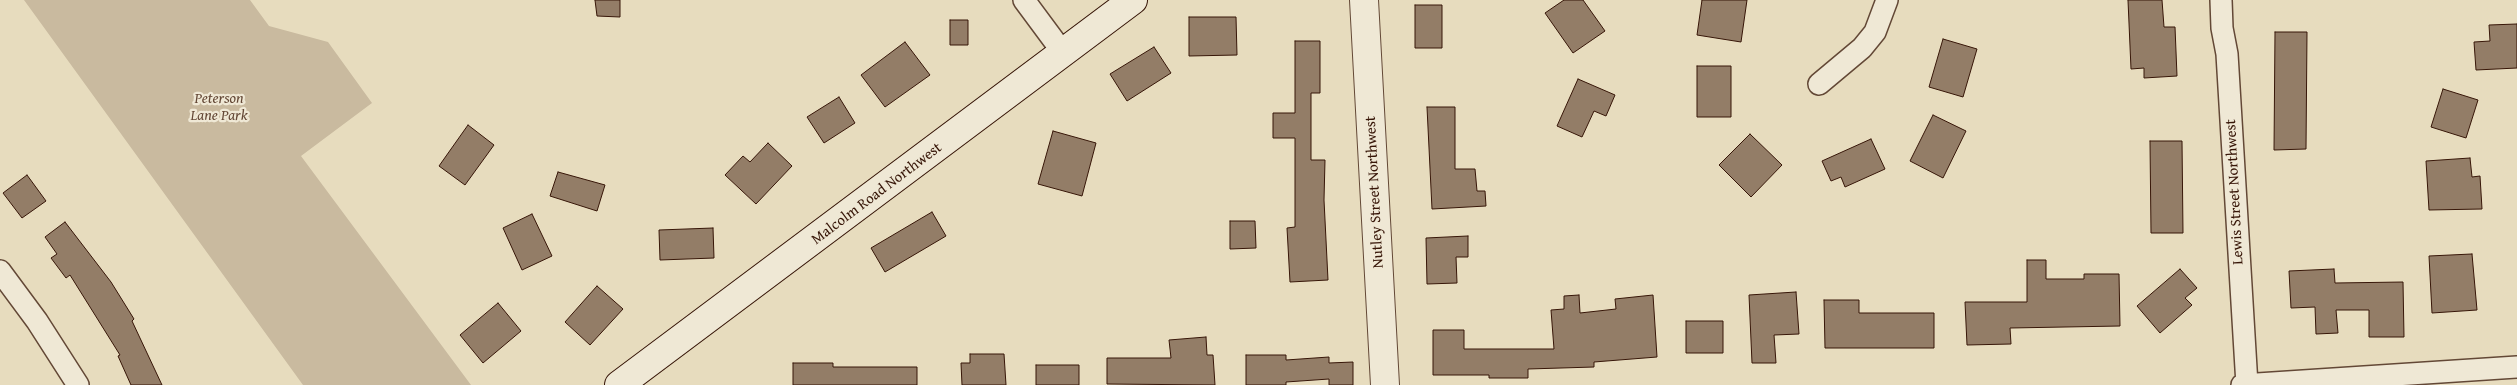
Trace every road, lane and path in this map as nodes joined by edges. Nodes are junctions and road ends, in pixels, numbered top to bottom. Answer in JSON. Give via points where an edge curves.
{"nodes":[{"id":1,"x":1024,"y":0,"type":"edge"},
{"id":2,"x":1133,"y":0,"type":"edge"},
{"id":3,"x":1364,"y":0,"type":"edge"},
{"id":4,"x":1887,"y":0,"type":"edge"},
{"id":5,"x":2220,"y":0,"type":"edge"},
{"id":6,"x":1064,"y":54,"type":"junction"},
{"id":7,"x":1819,"y":84,"type":"dead end"},
{"id":8,"x":0,"y":271,"type":"edge"},
{"id":9,"x":2517,"y":367,"type":"edge"},
{"id":10,"x":78,"y":385,"type":"edge"},
{"id":11,"x":619,"y":385,"type":"edge"},
{"id":12,"x":1386,"y":385,"type":"edge"},
{"id":13,"x":2242,"y":385,"type":"edge"},
{"id":14,"x":2247,"y":385,"type":"edge"}],
"edges":[{"from":1,"to":6,"type":"street"},
{"from":2,"to":6,"type":"main road","name":"Malcolm Road Northwest"},
{"from":3,"to":12,"type":"main road","name":"Nutley Street Northwest"},
{"from":4,"to":7,"type":"street","via":[[1875,32],[1846,64]]},
{"from":5,"to":14,"type":"street","name":"Lewis Street Northwest","via":[[2227,54]]},
{"from":6,"to":11,"type":"main road","name":"Malcolm Road Northwest"},
{"from":8,"to":10,"type":"street","via":[[38,321]]},
{"from":9,"to":14,"type":"street"},
{"from":13,"to":14,"type":"street"}]}
